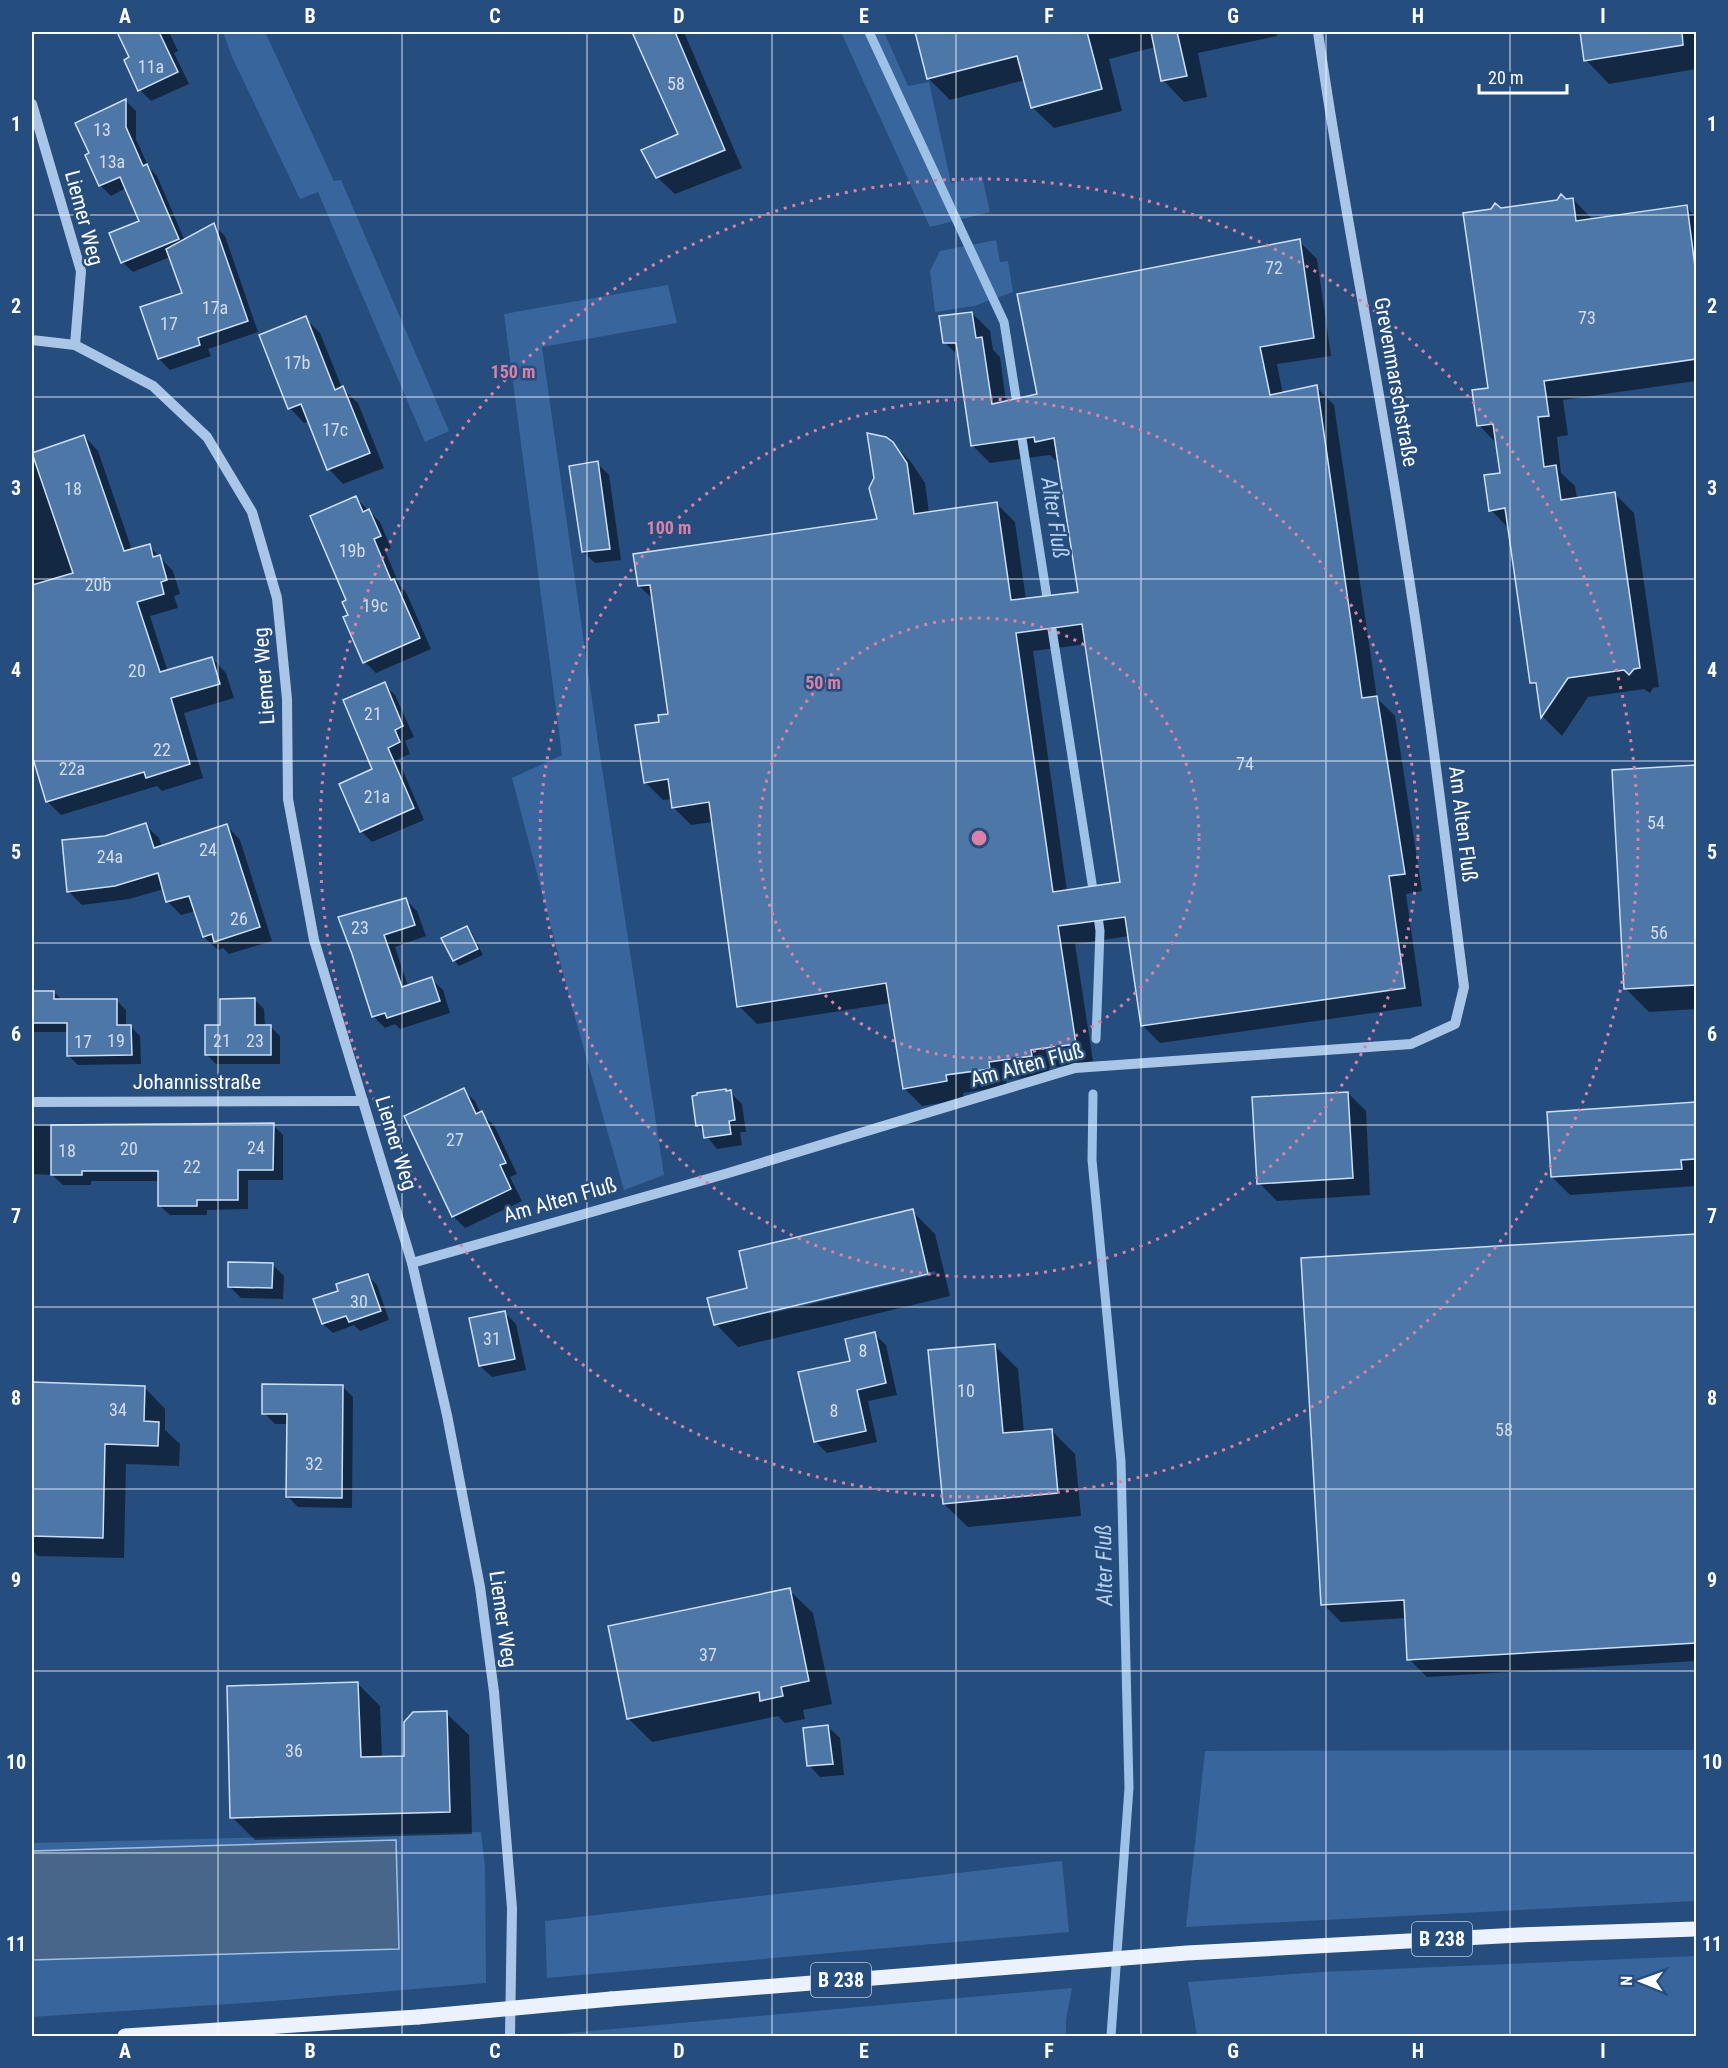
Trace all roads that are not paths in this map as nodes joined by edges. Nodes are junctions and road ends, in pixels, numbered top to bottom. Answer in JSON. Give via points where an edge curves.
{"nodes":[{"id":1,"x":1318,"y":32,"type":"edge"},
{"id":2,"x":32,"y":104,"type":"edge"},
{"id":3,"x":32,"y":340,"type":"edge"},
{"id":4,"x":75,"y":345,"type":"junction"},
{"id":5,"x":1433,"y":740,"type":"joint"},
{"id":6,"x":363,"y":1101,"type":"junction"},
{"id":7,"x":32,"y":1102,"type":"edge"},
{"id":8,"x":412,"y":1263,"type":"junction"},
{"id":9,"x":1696,"y":1929,"type":"edge"},
{"id":10,"x":125,"y":2037,"type":"edge"},
{"id":11,"x":510,"y":2037,"type":"edge"}],
"edges":[{"from":1,"to":5,"type":"street","name":"Grevenmarschstraße"},
{"from":2,"to":4,"type":"street","name":"Liemer Weg","via":[[81,271]]},
{"from":3,"to":4,"type":"street","name":"Liemer Weg"},
{"from":4,"to":6,"type":"street","name":"Liemer Weg","via":[[165,395],[207,438],[252,512],[277,598],[287,699],[288,799],[314,940]]},
{"from":5,"to":8,"type":"street","name":"Am Alten Fluß","via":[[1464,987],[1455,1023],[1411,1044],[1075,1068],[736,1171]]},
{"from":6,"to":7,"type":"street","name":"Johannisstraße"},
{"from":6,"to":8,"type":"street","name":"Liemer Weg"},
{"from":8,"to":11,"type":"street","name":"Liemer Weg","via":[[476,1564],[494,1692],[512,1908]]},
{"from":9,"to":10,"type":"main road","number":"B 238","bridge":true,"via":[[1187,1953],[418,2017]]}]}
